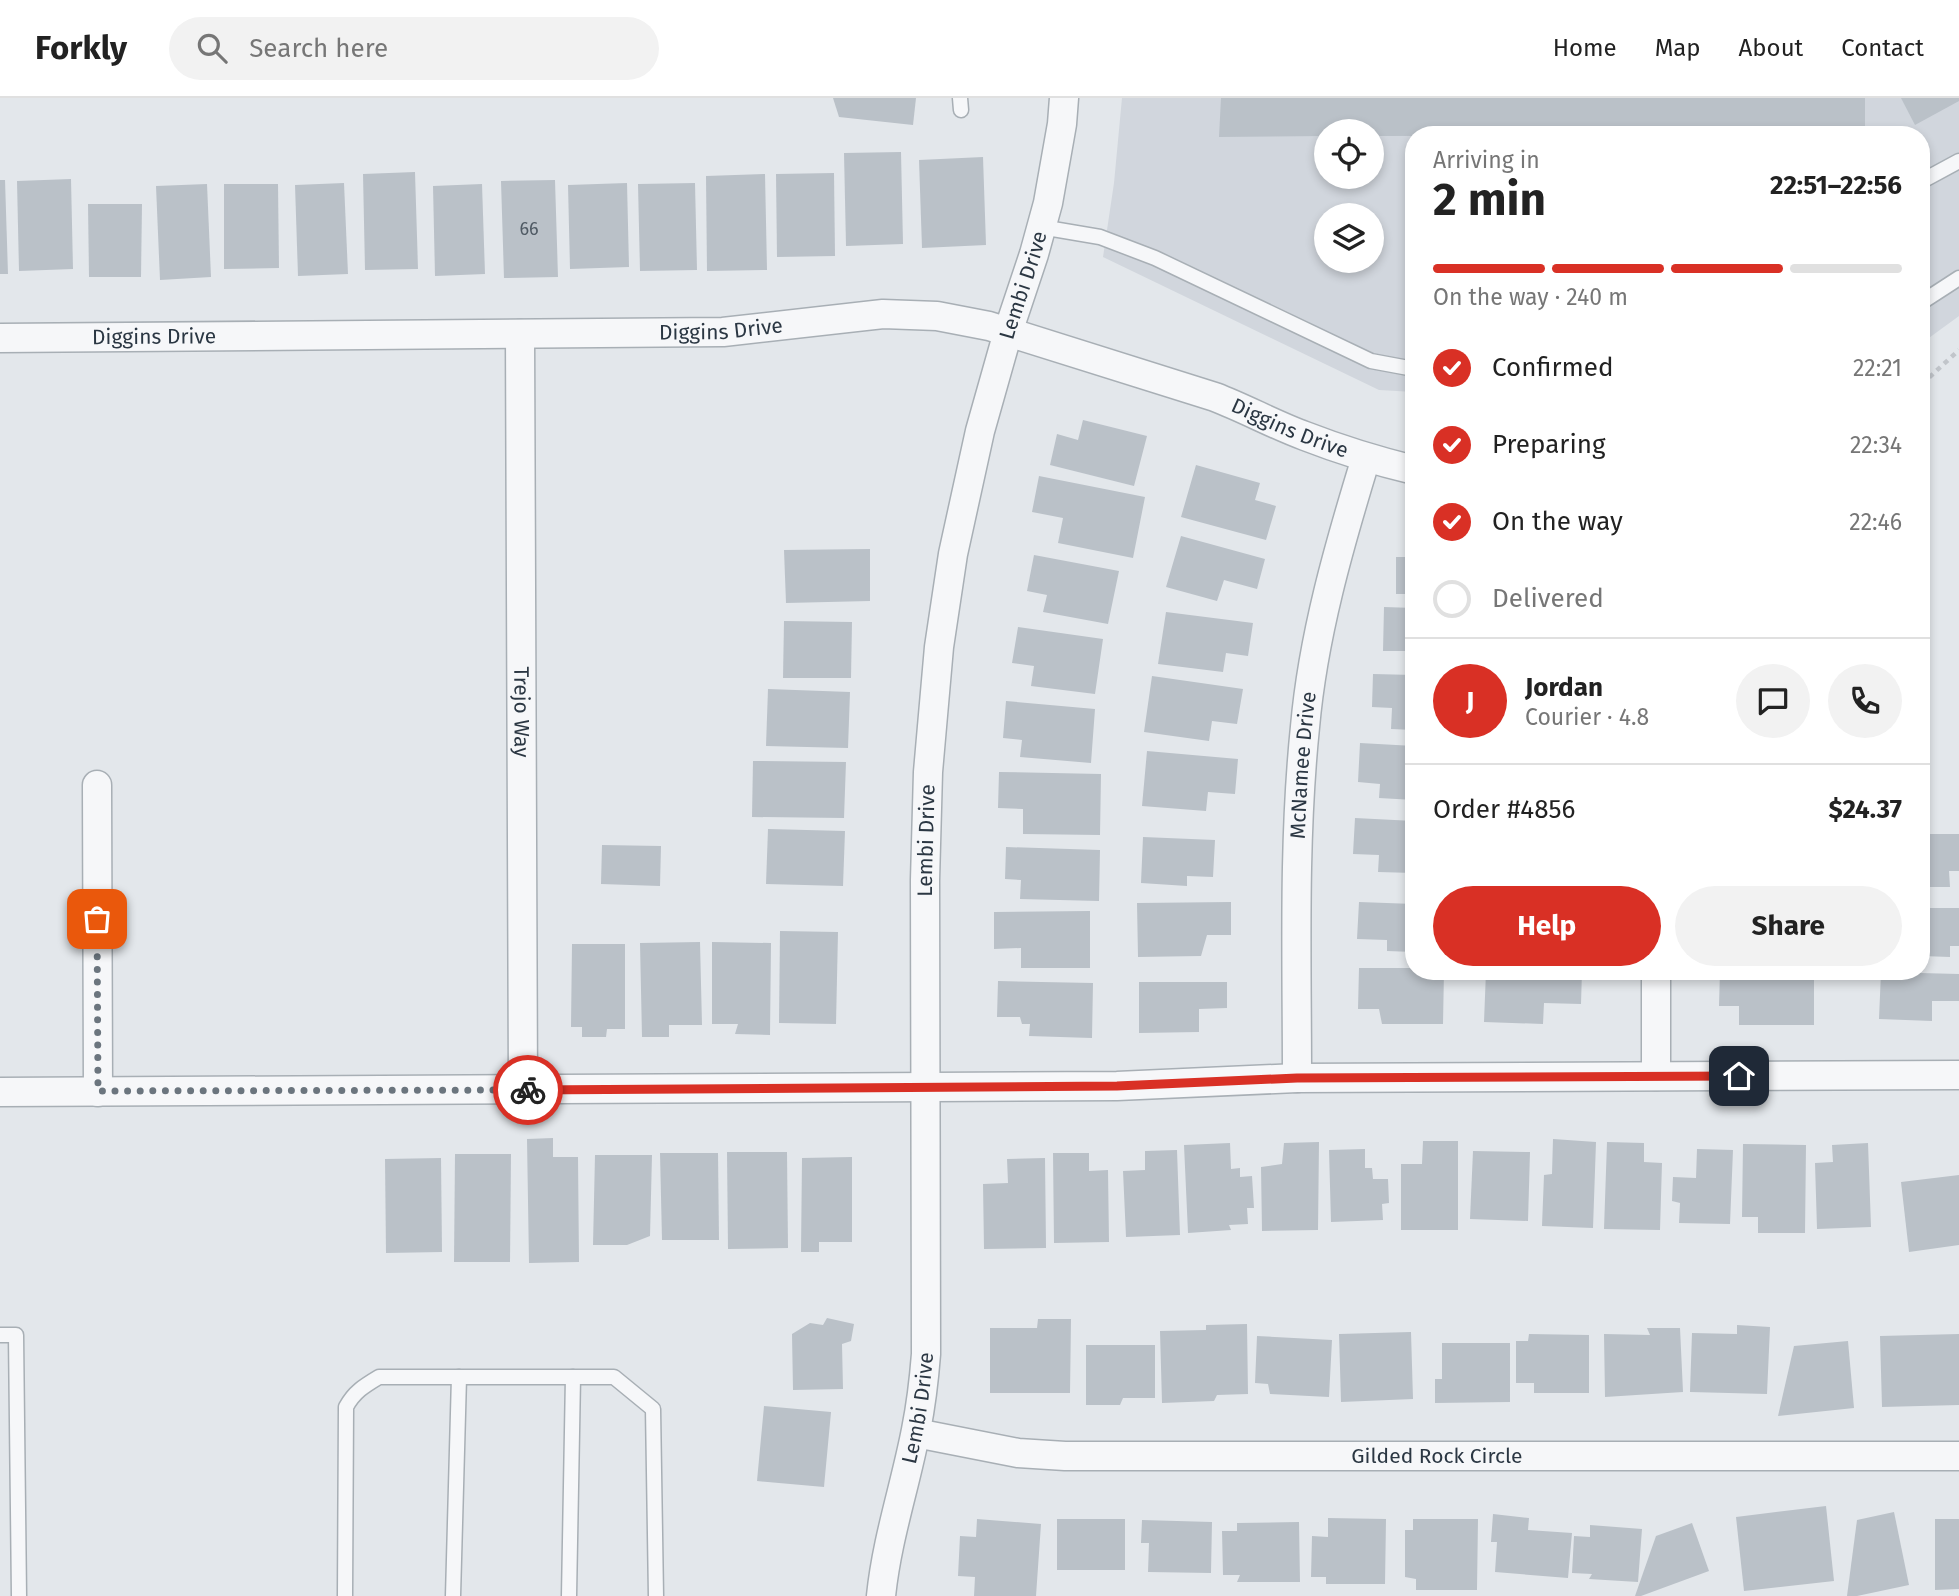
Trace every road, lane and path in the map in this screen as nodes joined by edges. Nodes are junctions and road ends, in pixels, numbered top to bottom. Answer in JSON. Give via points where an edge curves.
{"nodes":[{"id":1,"x":1064,"y":98,"type":"edge"},
{"id":2,"x":1959,"y":161,"type":"edge"},
{"id":3,"x":1930,"y":177,"type":"edge"},
{"id":4,"x":1041,"y":227,"type":"junction"},
{"id":5,"x":1959,"y":278,"type":"edge"},
{"id":6,"x":1930,"y":297,"type":"edge"},
{"id":7,"x":1008,"y":332,"type":"junction"},
{"id":8,"x":520,"y":334,"type":"junction"},
{"id":9,"x":0,"y":338,"type":"edge"},
{"id":10,"x":1959,"y":350,"type":"edge"},
{"id":11,"x":1405,"y":367,"type":"edge"},
{"id":12,"x":1930,"y":377,"type":"edge"},
{"id":13,"x":1366,"y":458,"type":"junction"},
{"id":14,"x":1405,"y":468,"type":"edge"},
{"id":15,"x":97,"y":785,"type":"dead end"},
{"id":16,"x":1656,"y":980,"type":"edge"},
{"id":17,"x":1959,"y":1075,"type":"edge"},
{"id":18,"x":1656,"y":1076,"type":"junction"},
{"id":19,"x":1297,"y":1078,"type":"junction"},
{"id":20,"x":926,"y":1088,"type":"junction"},
{"id":21,"x":523,"y":1090,"type":"junction"},
{"id":22,"x":98,"y":1091,"type":"junction"},
{"id":23,"x":0,"y":1092,"type":"edge"},
{"id":24,"x":0,"y":1335,"type":"edge"},
{"id":25,"x":458,"y":1377,"type":"junction"},
{"id":26,"x":573,"y":1377,"type":"junction"},
{"id":27,"x":916,"y":1433,"type":"junction"},
{"id":28,"x":1959,"y":1456,"type":"edge"},
{"id":29,"x":19,"y":1596,"type":"edge"},
{"id":30,"x":345,"y":1596,"type":"edge"},
{"id":31,"x":453,"y":1596,"type":"edge"},
{"id":32,"x":569,"y":1596,"type":"edge"},
{"id":33,"x":656,"y":1596,"type":"edge"},
{"id":34,"x":881,"y":1596,"type":"edge"}],
"edges":[{"from":1,"to":4,"type":"street","name":"Lembi Drive"},
{"from":2,"to":3,"type":"lane"},
{"from":4,"to":7,"type":"street","name":"Lembi Drive"},
{"from":4,"to":11,"type":"lane","via":[[1100,237],[1156,258],[1371,361]]},
{"from":5,"to":6,"type":"lane"},
{"from":7,"to":8,"type":"street","name":"Diggins Drive","via":[[937,316],[883,314],[723,332]]},
{"from":7,"to":13,"type":"street","name":"Diggins Drive","via":[[1215,397]]},
{"from":7,"to":20,"type":"street","name":"Lembi Drive","via":[[956,540],[939,647],[928,772]]},
{"from":8,"to":9,"type":"street","name":"Diggins Drive"},
{"from":8,"to":21,"type":"street","name":"Trejo Way"},
{"from":10,"to":12,"type":"path"},
{"from":13,"to":14,"type":"street","name":"Diggins Drive"},
{"from":13,"to":19,"type":"street","name":"McNamee Drive","via":[[1319,635],[1305,724],[1298,815]]},
{"from":15,"to":22,"type":"street"},
{"from":16,"to":18,"type":"street"},
{"from":17,"to":18,"type":"street"},
{"from":18,"to":19,"type":"street"},
{"from":19,"to":20,"type":"street"},
{"from":20,"to":21,"type":"street"},
{"from":20,"to":27,"type":"street","name":"Lembi Drive","via":[[926,1354]]},
{"from":21,"to":22,"type":"street"},
{"from":22,"to":23,"type":"street"},
{"from":24,"to":29,"type":"lane","via":[[16,1335]]},
{"from":25,"to":26,"type":"lane"},
{"from":25,"to":30,"type":"lane","via":[[379,1377],[360,1388],[346,1407]]},
{"from":25,"to":31,"type":"lane"},
{"from":26,"to":32,"type":"lane"},
{"from":26,"to":33,"type":"lane","via":[[614,1377],[653,1409]]},
{"from":27,"to":28,"type":"street","name":"Gilded Rock Circle","via":[[1018,1453],[1065,1456]]},
{"from":27,"to":34,"type":"street","name":"Lembi Drive","via":[[889,1538]]}]}
